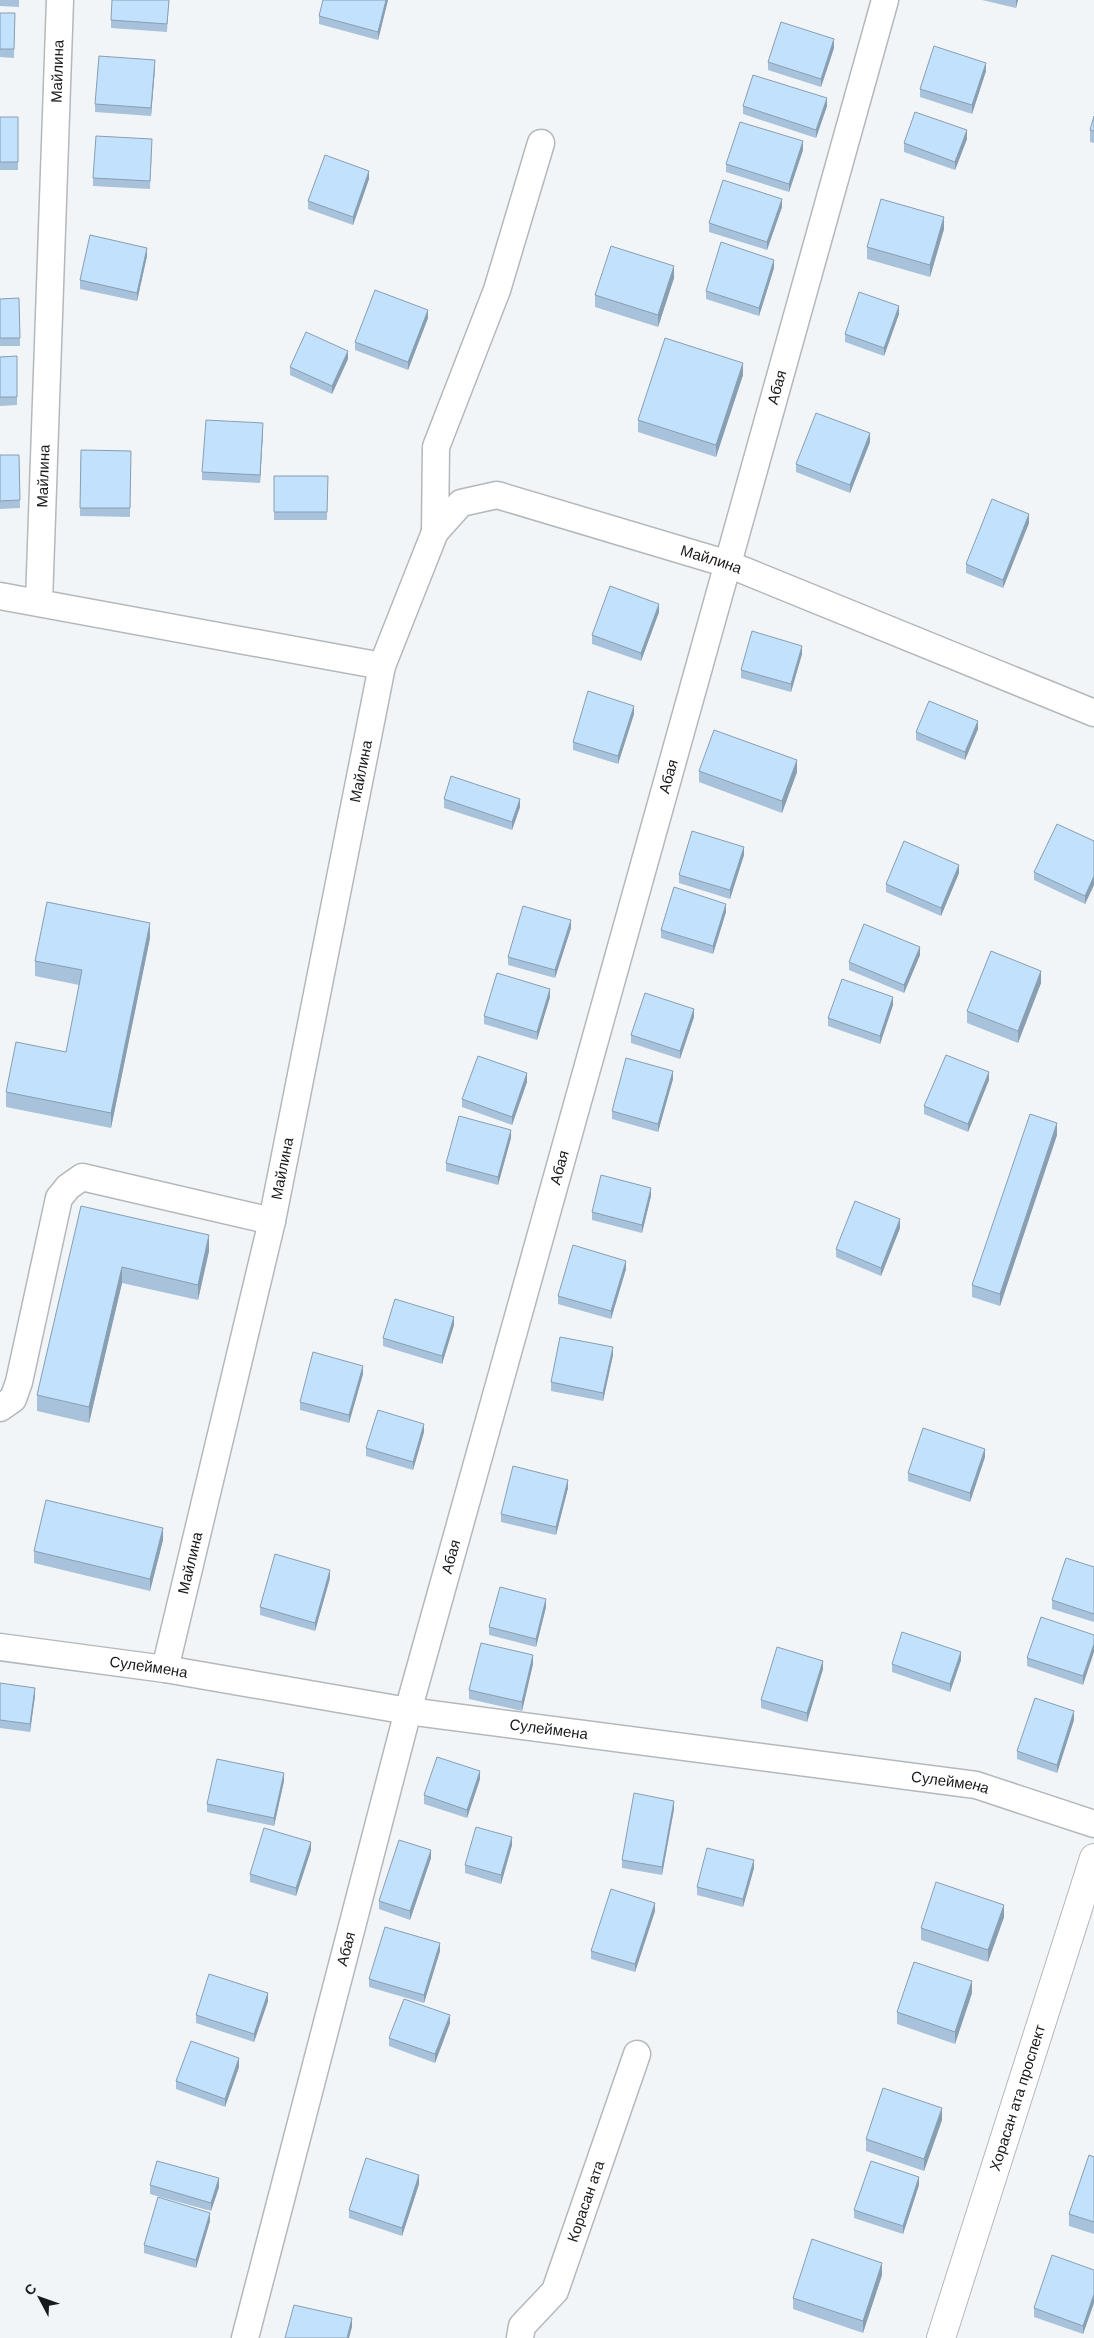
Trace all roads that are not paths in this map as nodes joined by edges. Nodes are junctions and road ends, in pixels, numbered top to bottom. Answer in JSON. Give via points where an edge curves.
{"nodes":[{"id":1,"x":60,"y":0,"type":"edge"},
{"id":2,"x":885,"y":0,"type":"edge"},
{"id":3,"x":542,"y":143,"type":"dead end"},
{"id":4,"x":435,"y":532,"type":"junction"},
{"id":5,"x":728,"y":564,"type":"junction"},
{"id":6,"x":0,"y":596,"type":"edge"},
{"id":7,"x":39,"y":602,"type":"junction"},
{"id":8,"x":382,"y":666,"type":"junction"},
{"id":9,"x":1094,"y":713,"type":"edge"},
{"id":10,"x":272,"y":1221,"type":"junction"},
{"id":11,"x":0,"y":1408,"type":"edge"},
{"id":12,"x":0,"y":1646,"type":"edge"},
{"id":13,"x":165,"y":1669,"type":"junction"},
{"id":14,"x":408,"y":1711,"type":"junction"},
{"id":15,"x":1094,"y":1824,"type":"edge"},
{"id":16,"x":1094,"y":1858,"type":"edge"},
{"id":17,"x":637,"y":2054,"type":"dead end"},
{"id":18,"x":245,"y":2338,"type":"edge"},
{"id":19,"x":520,"y":2338,"type":"edge"},
{"id":20,"x":941,"y":2338,"type":"edge"}],
"edges":[{"from":1,"to":7,"type":"street","name":"Майлина"},
{"from":2,"to":5,"type":"street","name":"Абая"},
{"from":3,"to":4,"type":"street","via":[[498,290],[436,447]]},
{"from":4,"to":5,"type":"street","name":"Майлина","via":[[460,504],[497,495]]},
{"from":4,"to":8,"type":"street","name":"Майлина"},
{"from":5,"to":9,"type":"street","name":"Майлина"},
{"from":5,"to":14,"type":"street","name":"Абая"},
{"from":6,"to":7,"type":"street"},
{"from":7,"to":8,"type":"street"},
{"from":8,"to":10,"type":"street","name":"Майлина"},
{"from":10,"to":11,"type":"street","via":[[82,1177],[59,1198],[19,1382],[13,1399]]},
{"from":10,"to":13,"type":"street","name":"Майлина"},
{"from":12,"to":13,"type":"street","name":"Сулеймена"},
{"from":13,"to":14,"type":"street","name":"Сулеймена"},
{"from":14,"to":15,"type":"street","name":"Сулеймена","via":[[976,1785]]},
{"from":14,"to":18,"type":"street","name":"Абая"},
{"from":16,"to":20,"type":"main road","name":"Хорасан ата проспект"},
{"from":17,"to":19,"type":"street","name":"Корасан ата","via":[[555,2291],[522,2326]]}]}
